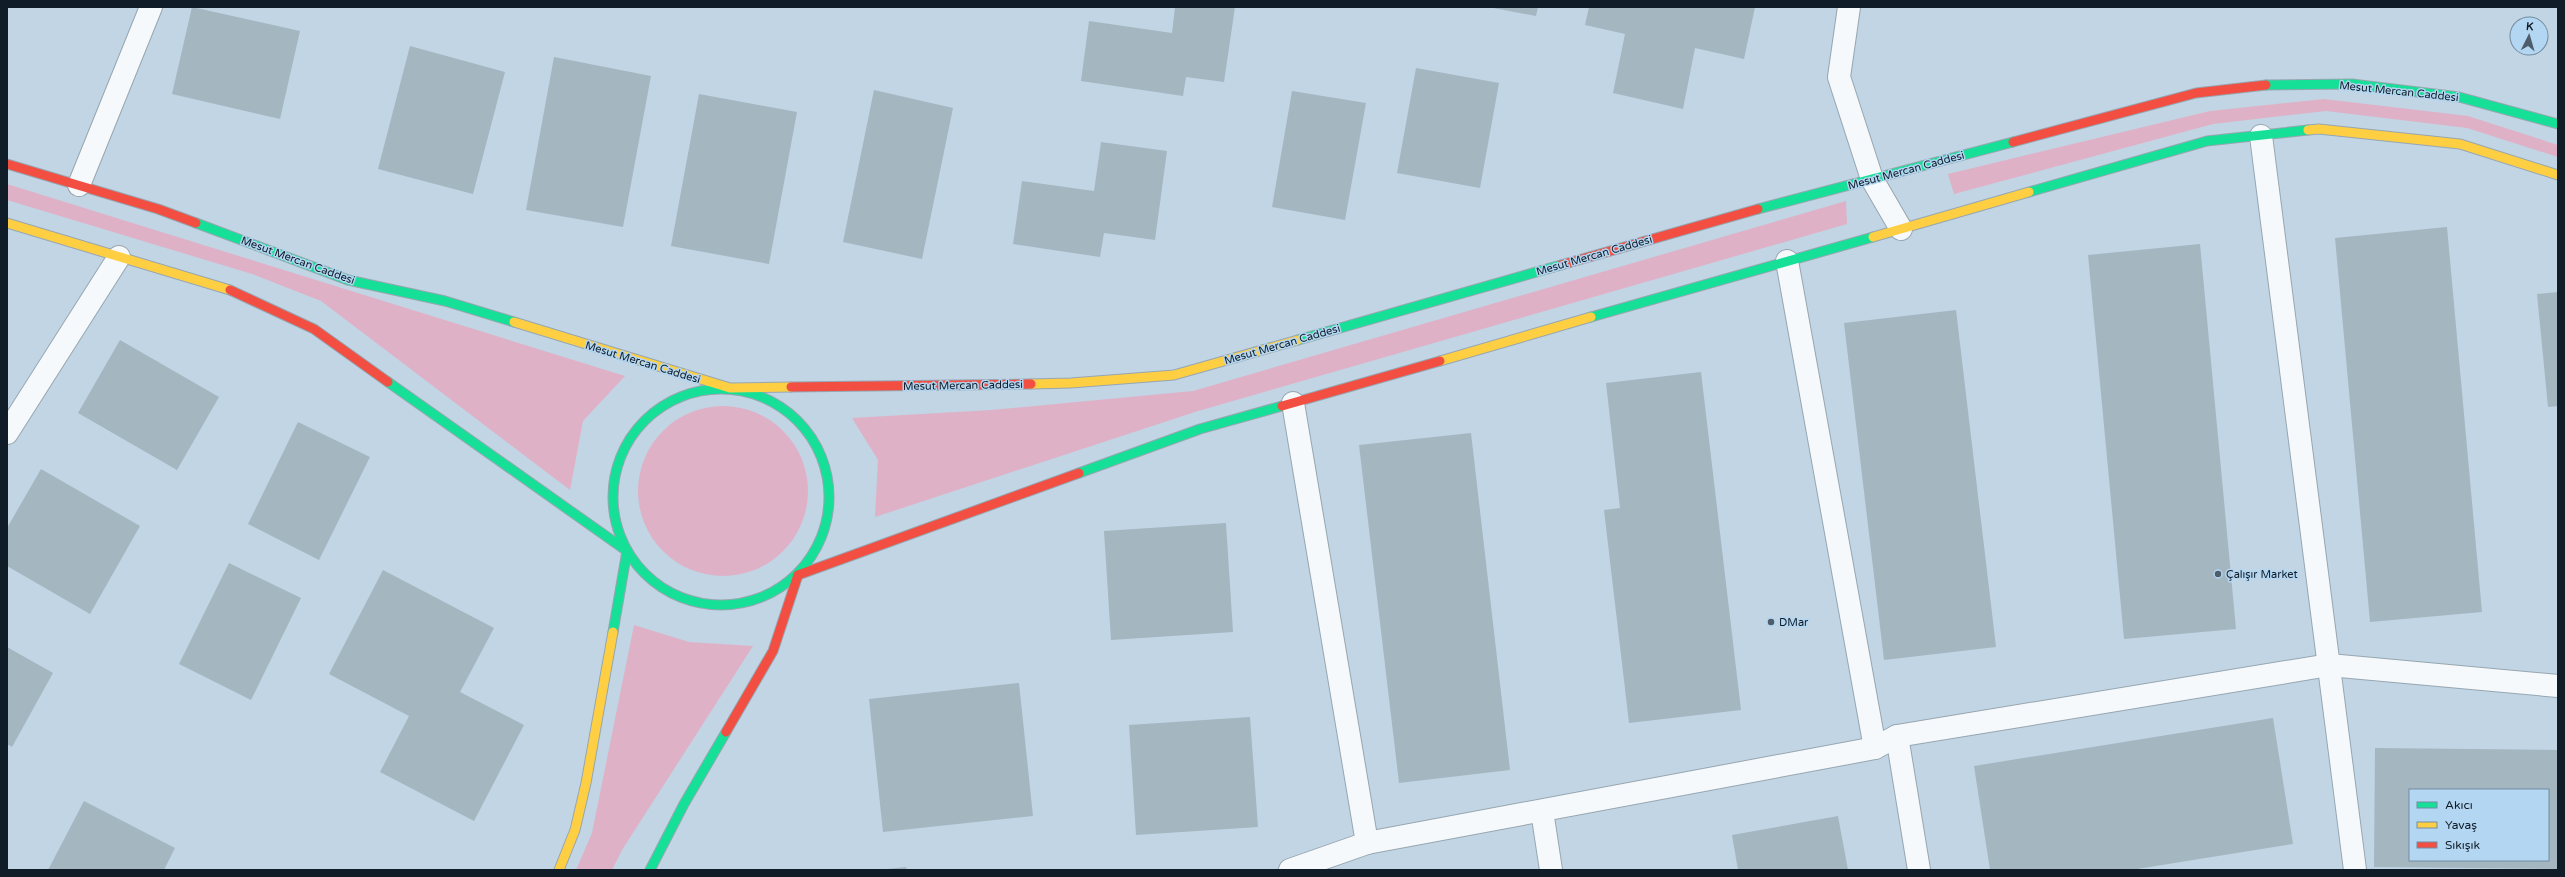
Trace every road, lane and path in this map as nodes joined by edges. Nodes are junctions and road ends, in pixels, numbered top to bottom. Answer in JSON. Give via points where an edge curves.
{"nodes":[{"id":1,"x":151,"y":7,"type":"edge"},
{"id":2,"x":1848,"y":7,"type":"edge"},
{"id":3,"x":2558,"y":124,"type":"edge"},
{"id":4,"x":2261,"y":136,"type":"junction"},
{"id":5,"x":7,"y":164,"type":"edge"},
{"id":6,"x":2558,"y":175,"type":"edge"},
{"id":7,"x":1872,"y":179,"type":"junction"},
{"id":8,"x":79,"y":185,"type":"junction"},
{"id":9,"x":8,"y":226,"type":"edge"},
{"id":10,"x":1901,"y":229,"type":"junction"},
{"id":11,"x":119,"y":257,"type":"junction"},
{"id":12,"x":1787,"y":262,"type":"junction"},
{"id":13,"x":730,"y":388,"type":"junction"},
{"id":14,"x":1293,"y":403,"type":"junction"},
{"id":15,"x":7,"y":432,"type":"edge"},
{"id":16,"x":627,"y":551,"type":"junction"},
{"id":17,"x":798,"y":575,"type":"junction"},
{"id":18,"x":2330,"y":665,"type":"junction"},
{"id":19,"x":2558,"y":686,"type":"edge"},
{"id":20,"x":1897,"y":736,"type":"junction"},
{"id":21,"x":1875,"y":748,"type":"junction"},
{"id":22,"x":1542,"y":810,"type":"junction"},
{"id":23,"x":1367,"y":843,"type":"junction"},
{"id":24,"x":559,"y":870,"type":"edge"},
{"id":25,"x":650,"y":870,"type":"edge"},
{"id":26,"x":1290,"y":870,"type":"edge"},
{"id":27,"x":1551,"y":870,"type":"edge"},
{"id":28,"x":1919,"y":870,"type":"edge"},
{"id":29,"x":2355,"y":870,"type":"edge"}],
"edges":[{"from":1,"to":8,"type":"street"},
{"from":2,"to":7,"type":"street","via":[[1839,77]]},
{"from":3,"to":7,"type":"main road","name":"Mesut Mercan Caddesi","via":[[2459,97],[2352,84],[2279,84],[2196,92]]},
{"from":4,"to":6,"type":"main road","via":[[2319,129],[2460,144]]},
{"from":4,"to":10,"type":"main road","via":[[2207,141]]},
{"from":4,"to":18,"type":"street"},
{"from":5,"to":8,"type":"main road","name":"Mesut Mercan Caddesi"},
{"from":7,"to":10,"type":"street"},
{"from":7,"to":13,"type":"main road","name":"Mesut Mercan Caddesi","via":[[1700,225],[1174,375],[1071,384]]},
{"from":8,"to":13,"type":"main road","name":"Mesut Mercan Caddesi","via":[[158,209],[348,280],[445,301]]},
{"from":9,"to":11,"type":"main road"},
{"from":10,"to":12,"type":"main road"},
{"from":11,"to":15,"type":"street"},
{"from":11,"to":16,"type":"main road","via":[[232,291],[314,329]]},
{"from":12,"to":14,"type":"main road"},
{"from":12,"to":21,"type":"street"},
{"from":13,"to":16,"type":"main road","via":[[696,390],[665,403],[639,424],[621,453],[612,486],[614,520]]},
{"from":13,"to":17,"type":"main road","via":[[764,397],[795,416],[817,444],[829,477],[830,512],[819,546]]},
{"from":14,"to":17,"type":"main road","via":[[1200,429]]},
{"from":14,"to":23,"type":"street"},
{"from":16,"to":17,"type":"main road","via":[[647,577],[675,595],[706,605],[740,604],[770,594]]},
{"from":16,"to":24,"type":"main road","via":[[586,783],[575,830]]},
{"from":17,"to":25,"type":"main road","via":[[773,651],[684,804]]},
{"from":18,"to":19,"type":"street"},
{"from":18,"to":20,"type":"street"},
{"from":18,"to":29,"type":"street"},
{"from":20,"to":21,"type":"street"},
{"from":20,"to":28,"type":"street"},
{"from":21,"to":22,"type":"street"},
{"from":22,"to":23,"type":"street"},
{"from":22,"to":27,"type":"street"},
{"from":23,"to":26,"type":"street"}]}
